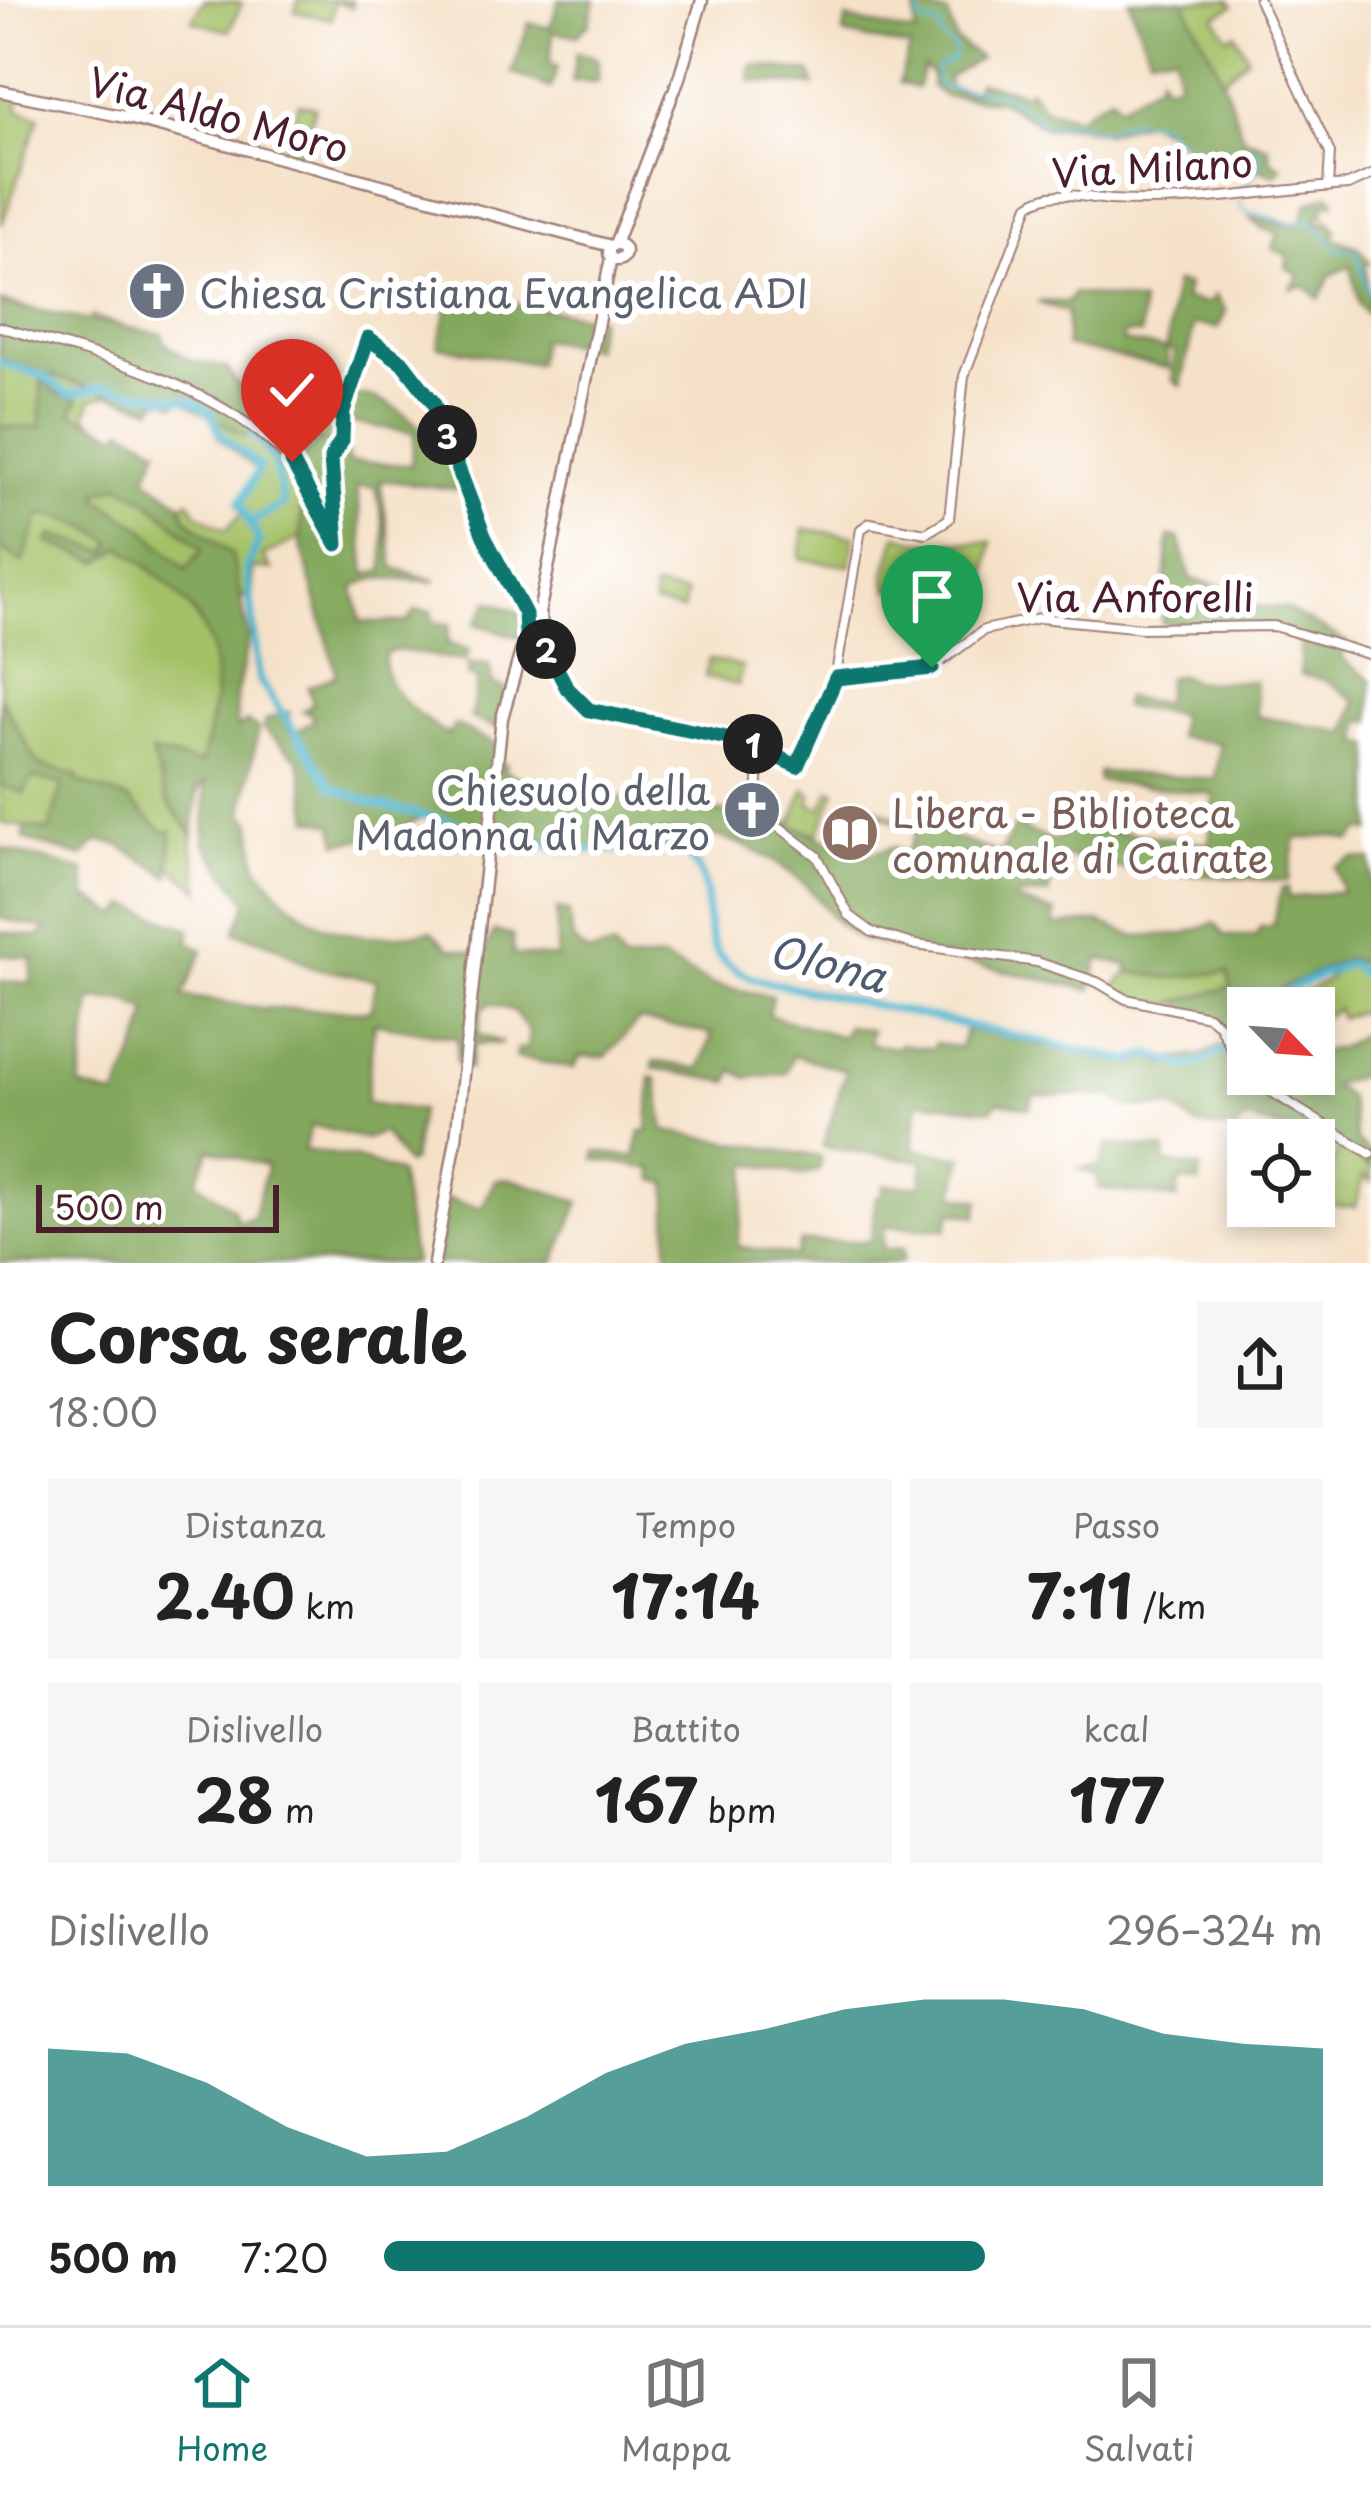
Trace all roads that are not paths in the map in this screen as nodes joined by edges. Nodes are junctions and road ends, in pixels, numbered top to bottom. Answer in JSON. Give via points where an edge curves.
{"nodes":[{"id":1,"x":702,"y":0,"type":"edge"},
{"id":2,"x":1260,"y":2,"type":"edge"},
{"id":3,"x":0,"y":91,"type":"edge"},
{"id":4,"x":1371,"y":175,"type":"edge"},
{"id":5,"x":1328,"y":187,"type":"junction"},
{"id":6,"x":615,"y":251,"type":"junction"},
{"id":7,"x":0,"y":327,"type":"edge"},
{"id":8,"x":531,"y":609,"type":"junction"},
{"id":9,"x":534,"y":634,"type":"junction"},
{"id":10,"x":1371,"y":656,"type":"edge"},
{"id":11,"x":836,"y":678,"type":"junction"},
{"id":12,"x":762,"y":754,"type":"junction"},
{"id":13,"x":1371,"y":1154,"type":"edge"},
{"id":14,"x":434,"y":1263,"type":"edge"}],
"edges":[{"from":1,"to":6,"type":"main road"},
{"from":2,"to":5,"type":"street","via":[[1330,153]]},
{"from":3,"to":6,"type":"main road","name":"Via Aldo Moro","via":[[125,117]]},
{"from":4,"to":5,"type":"street","name":"Via Milano"},
{"from":5,"to":11,"type":"street","name":"Via Milano","via":[[1138,201],[1056,194],[1029,205],[964,376],[949,519],[926,533],[870,523],[858,534]]},
{"from":6,"to":8,"type":"main road"},
{"from":7,"to":8,"type":"street","via":[[224,408],[292,462],[334,544],[331,458],[368,338],[402,362],[433,402],[484,536]]},
{"from":8,"to":9,"type":"main road"},
{"from":9,"to":12,"type":"street","via":[[580,704],[742,741]]},
{"from":9,"to":14,"type":"main road","via":[[503,709],[456,1139]]},
{"from":10,"to":11,"type":"street","name":"Via Anforelli","via":[[1274,626],[1030,618],[984,630],[932,668]]},
{"from":11,"to":12,"type":"street","via":[[797,766]]},
{"from":12,"to":13,"type":"street","via":[[756,809],[823,863],[849,915],[885,938],[1036,962],[1126,999],[1208,1016],[1249,1078]]}]}
